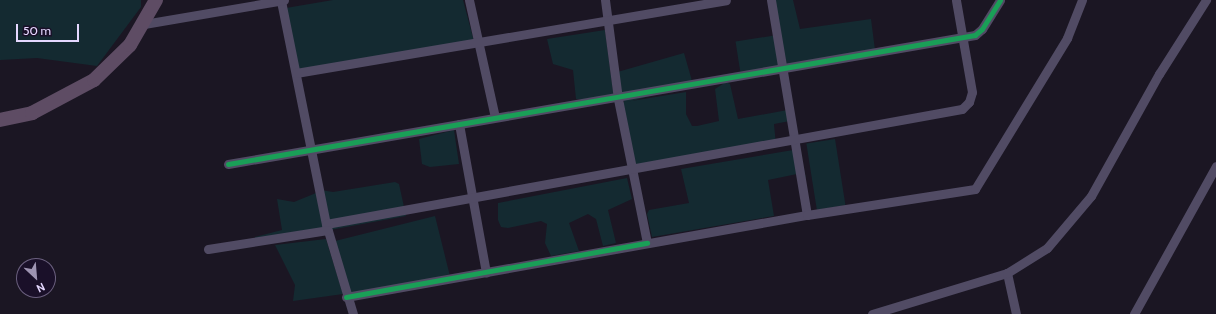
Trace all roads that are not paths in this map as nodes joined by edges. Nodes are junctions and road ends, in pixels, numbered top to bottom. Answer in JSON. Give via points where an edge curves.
{"nodes":[{"id":1,"x":156,"y":0,"type":"edge"},
{"id":2,"x":469,"y":0,"type":"edge"},
{"id":3,"x":605,"y":0,"type":"edge"},
{"id":4,"x":726,"y":0,"type":"edge"},
{"id":5,"x":772,"y":0,"type":"edge"},
{"id":6,"x":956,"y":0,"type":"edge"},
{"id":7,"x":1000,"y":0,"type":"edge"},
{"id":8,"x":1082,"y":0,"type":"edge"},
{"id":9,"x":1206,"y":0,"type":"edge"},
{"id":10,"x":283,"y":1,"type":"edge"},
{"id":11,"x":236,"y":3,"type":"edge"},
{"id":12,"x":608,"y":20,"type":"junction"},
{"id":13,"x":144,"y":24,"type":"junction"},
{"id":14,"x":964,"y":37,"type":"junction"},
{"id":15,"x":480,"y":42,"type":"junction"},
{"id":16,"x":783,"y":68,"type":"junction"},
{"id":17,"x":296,"y":72,"type":"junction"},
{"id":18,"x":62,"y":99,"type":"junction"},
{"id":19,"x":618,"y":99,"type":"junction"},
{"id":20,"x":0,"y":110,"type":"edge"},
{"id":21,"x":495,"y":117,"type":"junction"},
{"id":22,"x":0,"y":120,"type":"edge"},
{"id":23,"x":459,"y":124,"type":"junction"},
{"id":24,"x":796,"y":140,"type":"junction"},
{"id":25,"x":312,"y":150,"type":"junction"},
{"id":26,"x":228,"y":164,"type":"dead end"},
{"id":27,"x":1216,"y":166,"type":"edge"},
{"id":28,"x":630,"y":170,"type":"junction"},
{"id":29,"x":471,"y":198,"type":"junction"},
{"id":30,"x":808,"y":215,"type":"junction"},
{"id":31,"x":327,"y":227,"type":"junction"},
{"id":32,"x":647,"y":243,"type":"junction"},
{"id":33,"x":208,"y":249,"type":"dead end"},
{"id":34,"x":486,"y":273,"type":"junction"},
{"id":35,"x":1007,"y":273,"type":"junction"},
{"id":36,"x":346,"y":297,"type":"junction"},
{"id":37,"x":353,"y":314,"type":"edge"},
{"id":38,"x":872,"y":314,"type":"edge"},
{"id":39,"x":1016,"y":314,"type":"edge"},
{"id":40,"x":1134,"y":314,"type":"edge"}],
"edges":[{"from":1,"to":13,"type":"highway"},
{"from":2,"to":15,"type":"street"},
{"from":3,"to":12,"type":"street"},
{"from":4,"to":12,"type":"street"},
{"from":5,"to":16,"type":"street"},
{"from":6,"to":14,"type":"street"},
{"from":7,"to":14,"type":"street","via":[[980,32]]},
{"from":8,"to":30,"type":"street","via":[[1066,38],[979,187]]},
{"from":9,"to":35,"type":"street","via":[[1078,215],[1047,248]]},
{"from":10,"to":11,"type":"street"},
{"from":10,"to":17,"type":"street"},
{"from":11,"to":13,"type":"street"},
{"from":12,"to":15,"type":"street"},
{"from":12,"to":19,"type":"street"},
{"from":13,"to":18,"type":"highway","via":[[113,65]]},
{"from":14,"to":16,"type":"street"},
{"from":14,"to":24,"type":"street","via":[[972,92],[969,102],[962,109]]},
{"from":15,"to":17,"type":"street"},
{"from":15,"to":21,"type":"street"},
{"from":16,"to":19,"type":"street"},
{"from":16,"to":24,"type":"street"},
{"from":17,"to":25,"type":"street"},
{"from":18,"to":20,"type":"highway"},
{"from":18,"to":22,"type":"highway","via":[[32,113]]},
{"from":19,"to":21,"type":"street"},
{"from":19,"to":28,"type":"street"},
{"from":21,"to":23,"type":"street"},
{"from":23,"to":25,"type":"street"},
{"from":23,"to":29,"type":"street"},
{"from":24,"to":28,"type":"street"},
{"from":24,"to":30,"type":"street"},
{"from":25,"to":26,"type":"street"},
{"from":25,"to":31,"type":"street"},
{"from":27,"to":40,"type":"street"},
{"from":28,"to":29,"type":"street"},
{"from":28,"to":32,"type":"street"},
{"from":29,"to":31,"type":"street"},
{"from":29,"to":34,"type":"street"},
{"from":30,"to":32,"type":"street"},
{"from":31,"to":33,"type":"street"},
{"from":31,"to":36,"type":"street"},
{"from":32,"to":34,"type":"street"},
{"from":34,"to":36,"type":"street"},
{"from":35,"to":38,"type":"street"},
{"from":35,"to":39,"type":"street"},
{"from":36,"to":37,"type":"street"}]}
